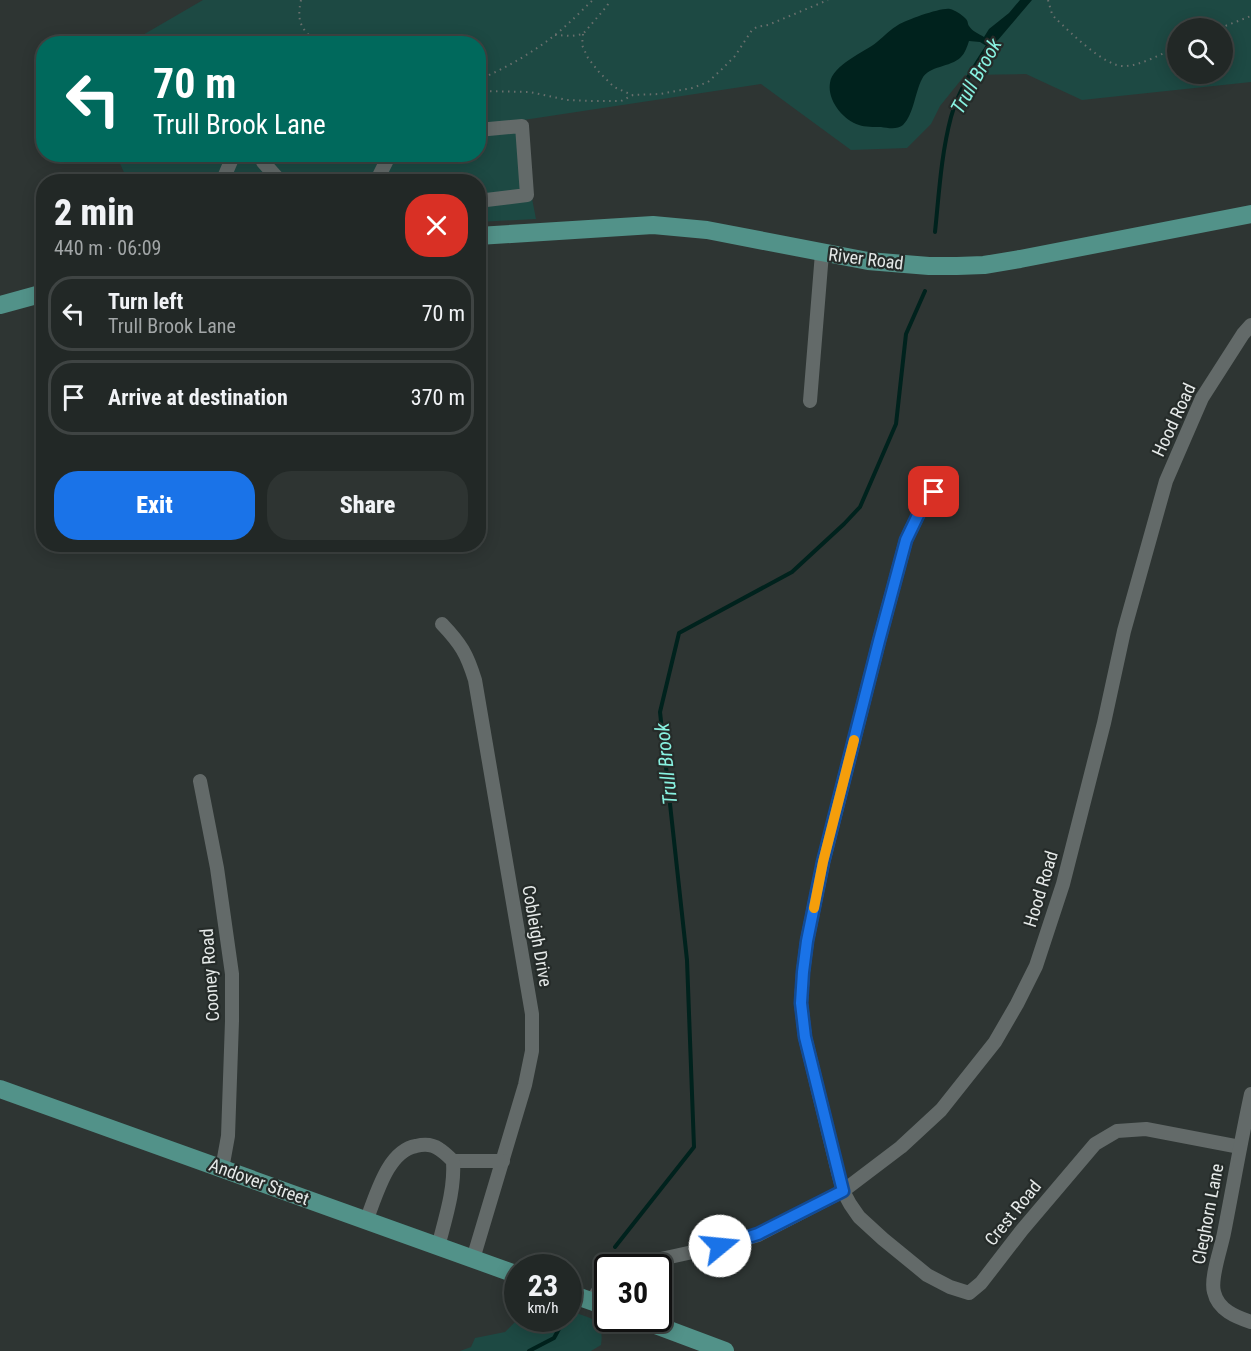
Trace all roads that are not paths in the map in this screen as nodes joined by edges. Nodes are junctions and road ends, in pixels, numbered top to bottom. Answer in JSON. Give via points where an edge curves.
{"nodes":[{"id":1,"x":486,"y":129,"type":"edge"},
{"id":2,"x":263,"y":162,"type":"edge"},
{"id":3,"x":274,"y":174,"type":"edge"},
{"id":4,"x":486,"y":200,"type":"edge"},
{"id":5,"x":1251,"y":214,"type":"edge"},
{"id":6,"x":486,"y":236,"type":"edge"},
{"id":7,"x":822,"y":253,"type":"junction"},
{"id":8,"x":36,"y":295,"type":"edge"},
{"id":9,"x":0,"y":305,"type":"edge"},
{"id":10,"x":1251,"y":325,"type":"edge"},
{"id":11,"x":810,"y":401,"type":"dead end"},
{"id":12,"x":934,"y":492,"type":"dead end"},
{"id":13,"x":442,"y":624,"type":"dead end"},
{"id":14,"x":200,"y":781,"type":"dead end"},
{"id":15,"x":0,"y":1089,"type":"edge"},
{"id":16,"x":1251,"y":1094,"type":"edge"},
{"id":17,"x":1240,"y":1147,"type":"junction"},
{"id":18,"x":453,"y":1161,"type":"junction"},
{"id":19,"x":502,"y":1161,"type":"junction"},
{"id":20,"x":222,"y":1169,"type":"junction"},
{"id":21,"x":843,"y":1191,"type":"junction"},
{"id":22,"x":366,"y":1221,"type":"junction"},
{"id":23,"x":438,"y":1247,"type":"junction"},
{"id":24,"x":672,"y":1257,"type":"edge"},
{"id":25,"x":473,"y":1259,"type":"junction"},
{"id":26,"x":504,"y":1270,"type":"edge"},
{"id":27,"x":1251,"y":1322,"type":"edge"},
{"id":28,"x":664,"y":1332,"type":"edge"},
{"id":29,"x":686,"y":1344,"type":"edge"},
{"id":30,"x":725,"y":1351,"type":"edge"}],
"edges":[{"from":1,"to":4,"type":"street","via":[[522,126],[527,195]]},
{"from":2,"to":3,"type":"street"},
{"from":5,"to":7,"type":"main road","name":"River Road","via":[[984,265],[888,263]]},
{"from":6,"to":7,"type":"main road","name":"River Road","via":[[654,225],[706,230]]},
{"from":7,"to":11,"type":"street"},
{"from":8,"to":9,"type":"main road"},
{"from":10,"to":21,"type":"street","name":"Hood Road","via":[[1202,398],[1166,481],[1124,631],[1063,884],[1036,966],[994,1042],[941,1110],[901,1147]]},
{"from":12,"to":21,"type":"street","via":[[906,540],[823,862],[807,941],[801,1003],[805,1037]]},
{"from":13,"to":19,"type":"street","name":"Cobleigh Drive","via":[[458,641],[475,680],[531,1014],[532,1051]]},
{"from":14,"to":20,"type":"street","name":"Cooney Road","via":[[232,974],[228,1136]]},
{"from":15,"to":20,"type":"main road","name":"Andover Street"},
{"from":16,"to":17,"type":"street","name":"Cleghorn Lane"},
{"from":17,"to":21,"type":"street","name":"Crest Road","via":[[1146,1130],[1117,1131],[1095,1144],[969,1293],[918,1268],[859,1217]]},
{"from":17,"to":27,"type":"street","name":"Cleghorn Lane","via":[[1212,1282],[1222,1306],[1232,1316]]},
{"from":18,"to":19,"type":"street"},
{"from":18,"to":22,"type":"street","via":[[438,1148],[424,1144],[410,1147],[386,1171]]},
{"from":18,"to":23,"type":"street","via":[[453,1187]]},
{"from":19,"to":25,"type":"street","name":"Cobleigh Drive"},
{"from":20,"to":22,"type":"main road","name":"Andover Street"},
{"from":21,"to":24,"type":"street","name":"Hood Road","via":[[758,1234]]},
{"from":22,"to":23,"type":"main road","name":"Andover Street"},
{"from":23,"to":25,"type":"main road","name":"Andover Street"},
{"from":25,"to":26,"type":"main road","name":"Andover Street"},
{"from":28,"to":29,"type":"main road"},
{"from":29,"to":30,"type":"main road"}]}
